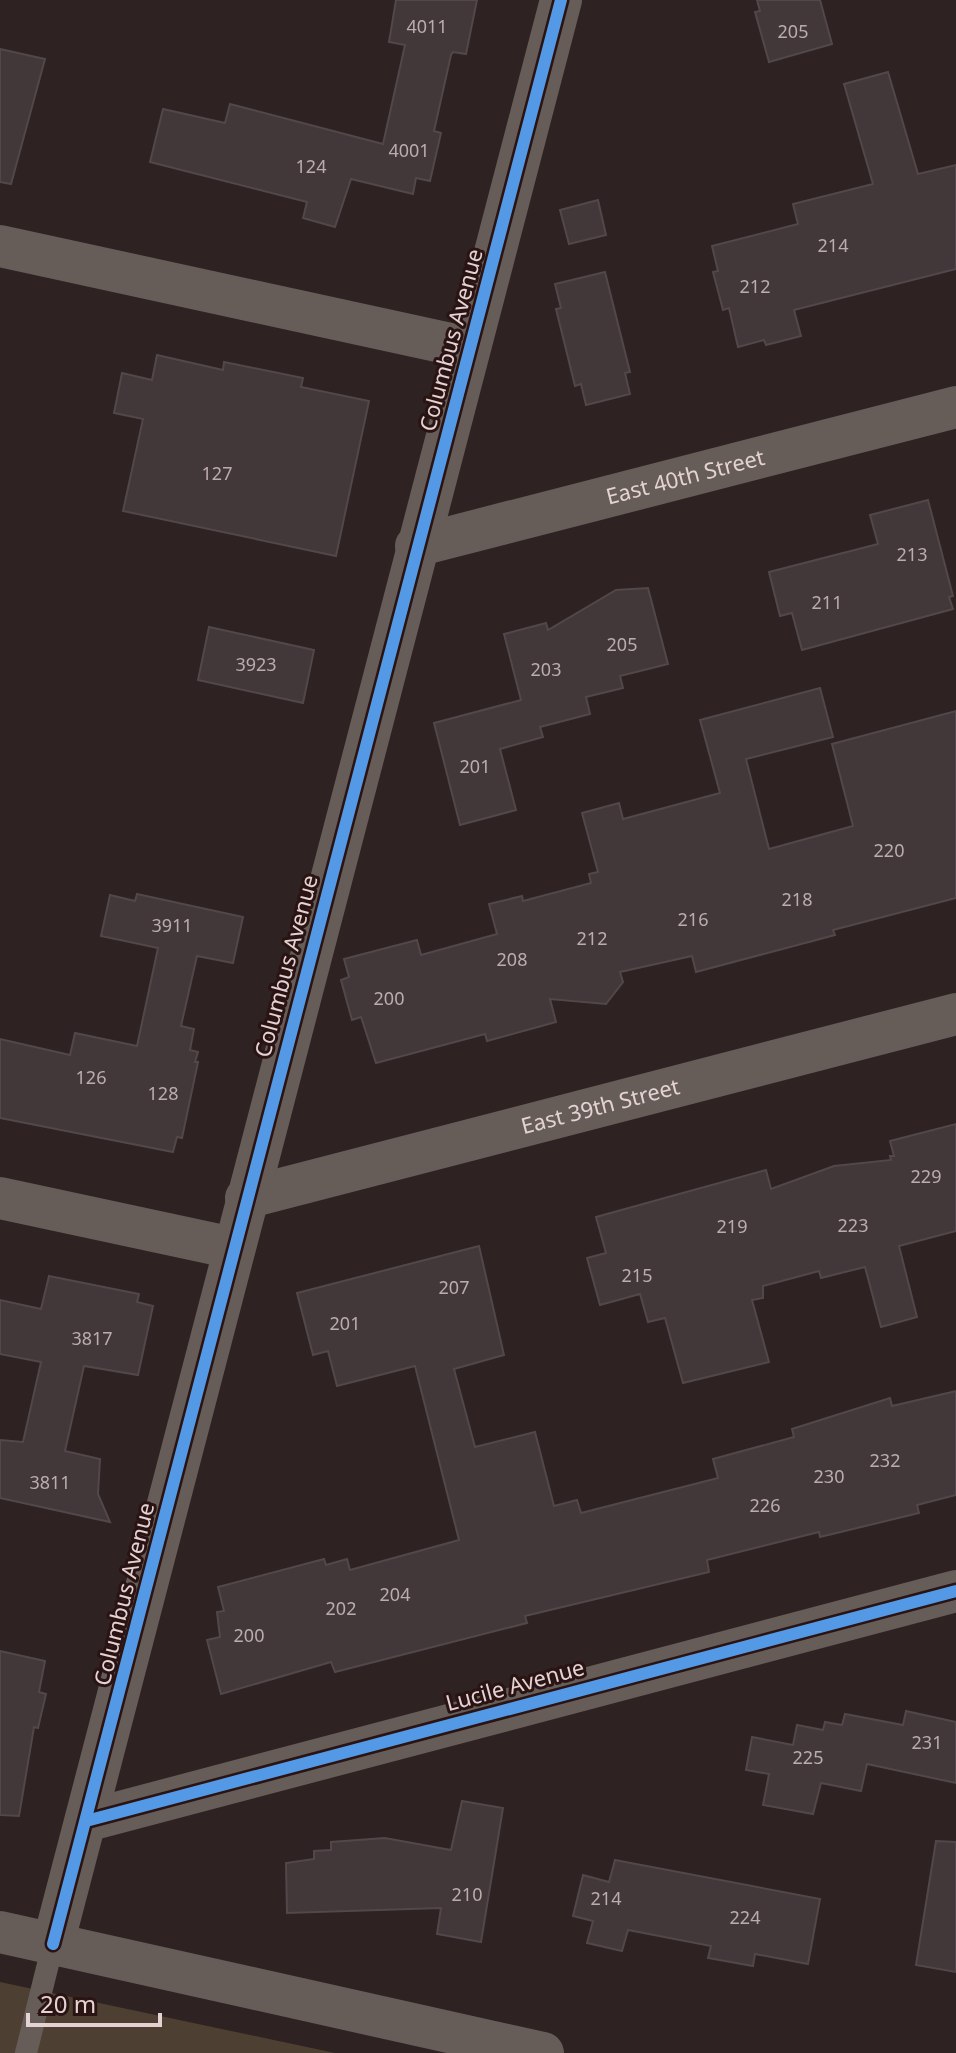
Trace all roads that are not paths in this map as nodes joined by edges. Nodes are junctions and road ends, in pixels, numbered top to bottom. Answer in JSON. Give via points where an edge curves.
{"nodes":[{"id":1,"x":561,"y":0,"type":"edge"},
{"id":2,"x":0,"y":246,"type":"edge"},
{"id":3,"x":469,"y":348,"type":"junction"},
{"id":4,"x":956,"y":407,"type":"edge"},
{"id":5,"x":416,"y":546,"type":"junction"},
{"id":6,"x":956,"y":1014,"type":"edge"},
{"id":7,"x":0,"y":1198,"type":"edge"},
{"id":8,"x":246,"y":1198,"type":"junction"},
{"id":9,"x":233,"y":1248,"type":"junction"},
{"id":10,"x":956,"y":1591,"type":"edge"},
{"id":11,"x":86,"y":1821,"type":"junction"},
{"id":12,"x":0,"y":1932,"type":"edge"},
{"id":13,"x":53,"y":1944,"type":"junction"},
{"id":14,"x":26,"y":2053,"type":"edge"},
{"id":15,"x":543,"y":2053,"type":"edge"}],
"edges":[{"from":1,"to":3,"type":"street","name":"Columbus Avenue"},
{"from":2,"to":3,"type":"street"},
{"from":3,"to":5,"type":"street","name":"Columbus Avenue"},
{"from":4,"to":5,"type":"street","name":"East 40th Street"},
{"from":5,"to":8,"type":"street","name":"Columbus Avenue"},
{"from":6,"to":8,"type":"street","name":"East 39th Street"},
{"from":7,"to":9,"type":"street"},
{"from":8,"to":9,"type":"street","name":"Columbus Avenue"},
{"from":9,"to":11,"type":"street","name":"Columbus Avenue"},
{"from":10,"to":11,"type":"street","name":"Lucile Avenue"},
{"from":11,"to":13,"type":"street","name":"Columbus Avenue"},
{"from":12,"to":13,"type":"street"},
{"from":13,"to":14,"type":"lane"},
{"from":13,"to":15,"type":"street"}]}
